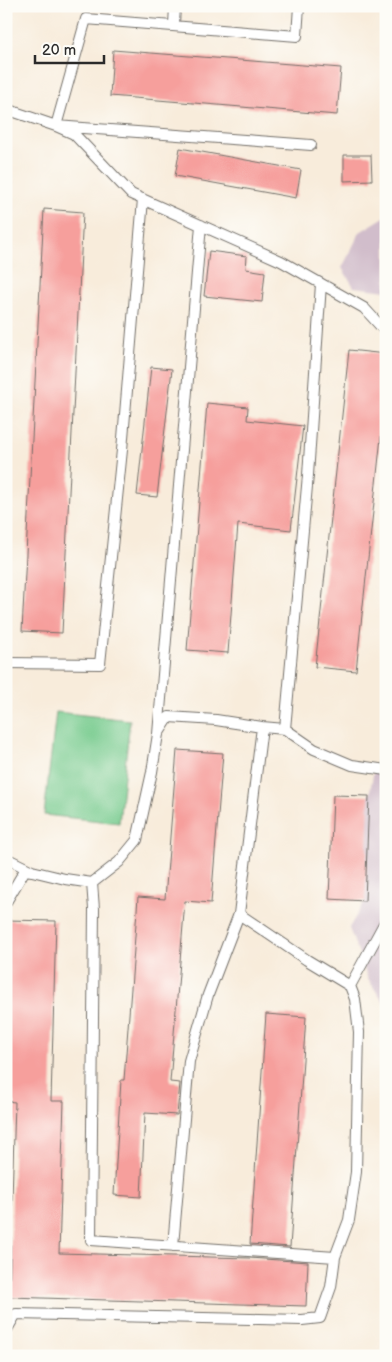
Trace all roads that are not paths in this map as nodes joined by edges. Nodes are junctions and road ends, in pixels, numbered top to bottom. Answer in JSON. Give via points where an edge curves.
{"nodes":[{"id":1,"x":175,"y":6,"type":"edge"},
{"id":2,"x":299,"y":6,"type":"edge"},
{"id":3,"x":174,"y":25,"type":"junction"},
{"id":4,"x":6,"y":109,"type":"edge"},
{"id":5,"x":56,"y":126,"type":"junction"},
{"id":6,"x":311,"y":145,"type":"dead end"},
{"id":7,"x":143,"y":199,"type":"junction"},
{"id":8,"x":201,"y":225,"type":"junction"},
{"id":9,"x":321,"y":284,"type":"junction"},
{"id":10,"x":386,"y":332,"type":"edge"},
{"id":11,"x":6,"y":663,"type":"edge"},
{"id":12,"x":262,"y":727,"type":"junction"},
{"id":13,"x":285,"y":728,"type":"junction"},
{"id":14,"x":158,"y":734,"type":"junction"},
{"id":15,"x":386,"y":770,"type":"edge"},
{"id":16,"x":6,"y":858,"type":"edge"},
{"id":17,"x":32,"y":871,"type":"junction"},
{"id":18,"x":92,"y":883,"type":"junction"},
{"id":19,"x":6,"y":902,"type":"edge"},
{"id":20,"x":239,"y":914,"type":"junction"},
{"id":21,"x":386,"y":920,"type":"edge"},
{"id":22,"x":350,"y":986,"type":"junction"},
{"id":23,"x":173,"y":1246,"type":"junction"},
{"id":24,"x":335,"y":1257,"type":"junction"},
{"id":25,"x":7,"y":1329,"type":"edge"}],
"edges":[{"from":1,"to":3,"type":"lane"},
{"from":2,"to":3,"type":"lane","via":[[296,36]]},
{"from":3,"to":5,"type":"lane","via":[[86,19]]},
{"from":4,"to":5,"type":"lane"},
{"from":5,"to":6,"type":"lane"},
{"from":5,"to":7,"type":"lane","via":[[74,134],[131,194]]},
{"from":7,"to":8,"type":"lane"},
{"from":7,"to":11,"type":"lane","via":[[100,664]]},
{"from":8,"to":9,"type":"lane","via":[[281,261]]},
{"from":8,"to":14,"type":"lane"},
{"from":9,"to":10,"type":"lane","via":[[364,308]]},
{"from":9,"to":13,"type":"lane"},
{"from":12,"to":13,"type":"lane"},
{"from":12,"to":14,"type":"lane","via":[[168,717]]},
{"from":12,"to":20,"type":"lane"},
{"from":13,"to":15,"type":"lane","via":[[314,749],[344,762]]},
{"from":14,"to":18,"type":"lane","via":[[137,840],[119,862]]},
{"from":16,"to":17,"type":"lane"},
{"from":17,"to":18,"type":"lane"},
{"from":17,"to":19,"type":"lane","via":[[25,870]]},
{"from":18,"to":23,"type":"lane","via":[[91,1240]]},
{"from":20,"to":22,"type":"lane"},
{"from":20,"to":23,"type":"lane","via":[[208,995],[189,1061]]},
{"from":21,"to":22,"type":"lane"},
{"from":22,"to":24,"type":"lane","via":[[359,1032],[356,1172],[349,1220]]},
{"from":23,"to":24,"type":"lane"},
{"from":24,"to":25,"type":"lane","via":[[330,1288],[320,1318],[16,1314]]}]}
